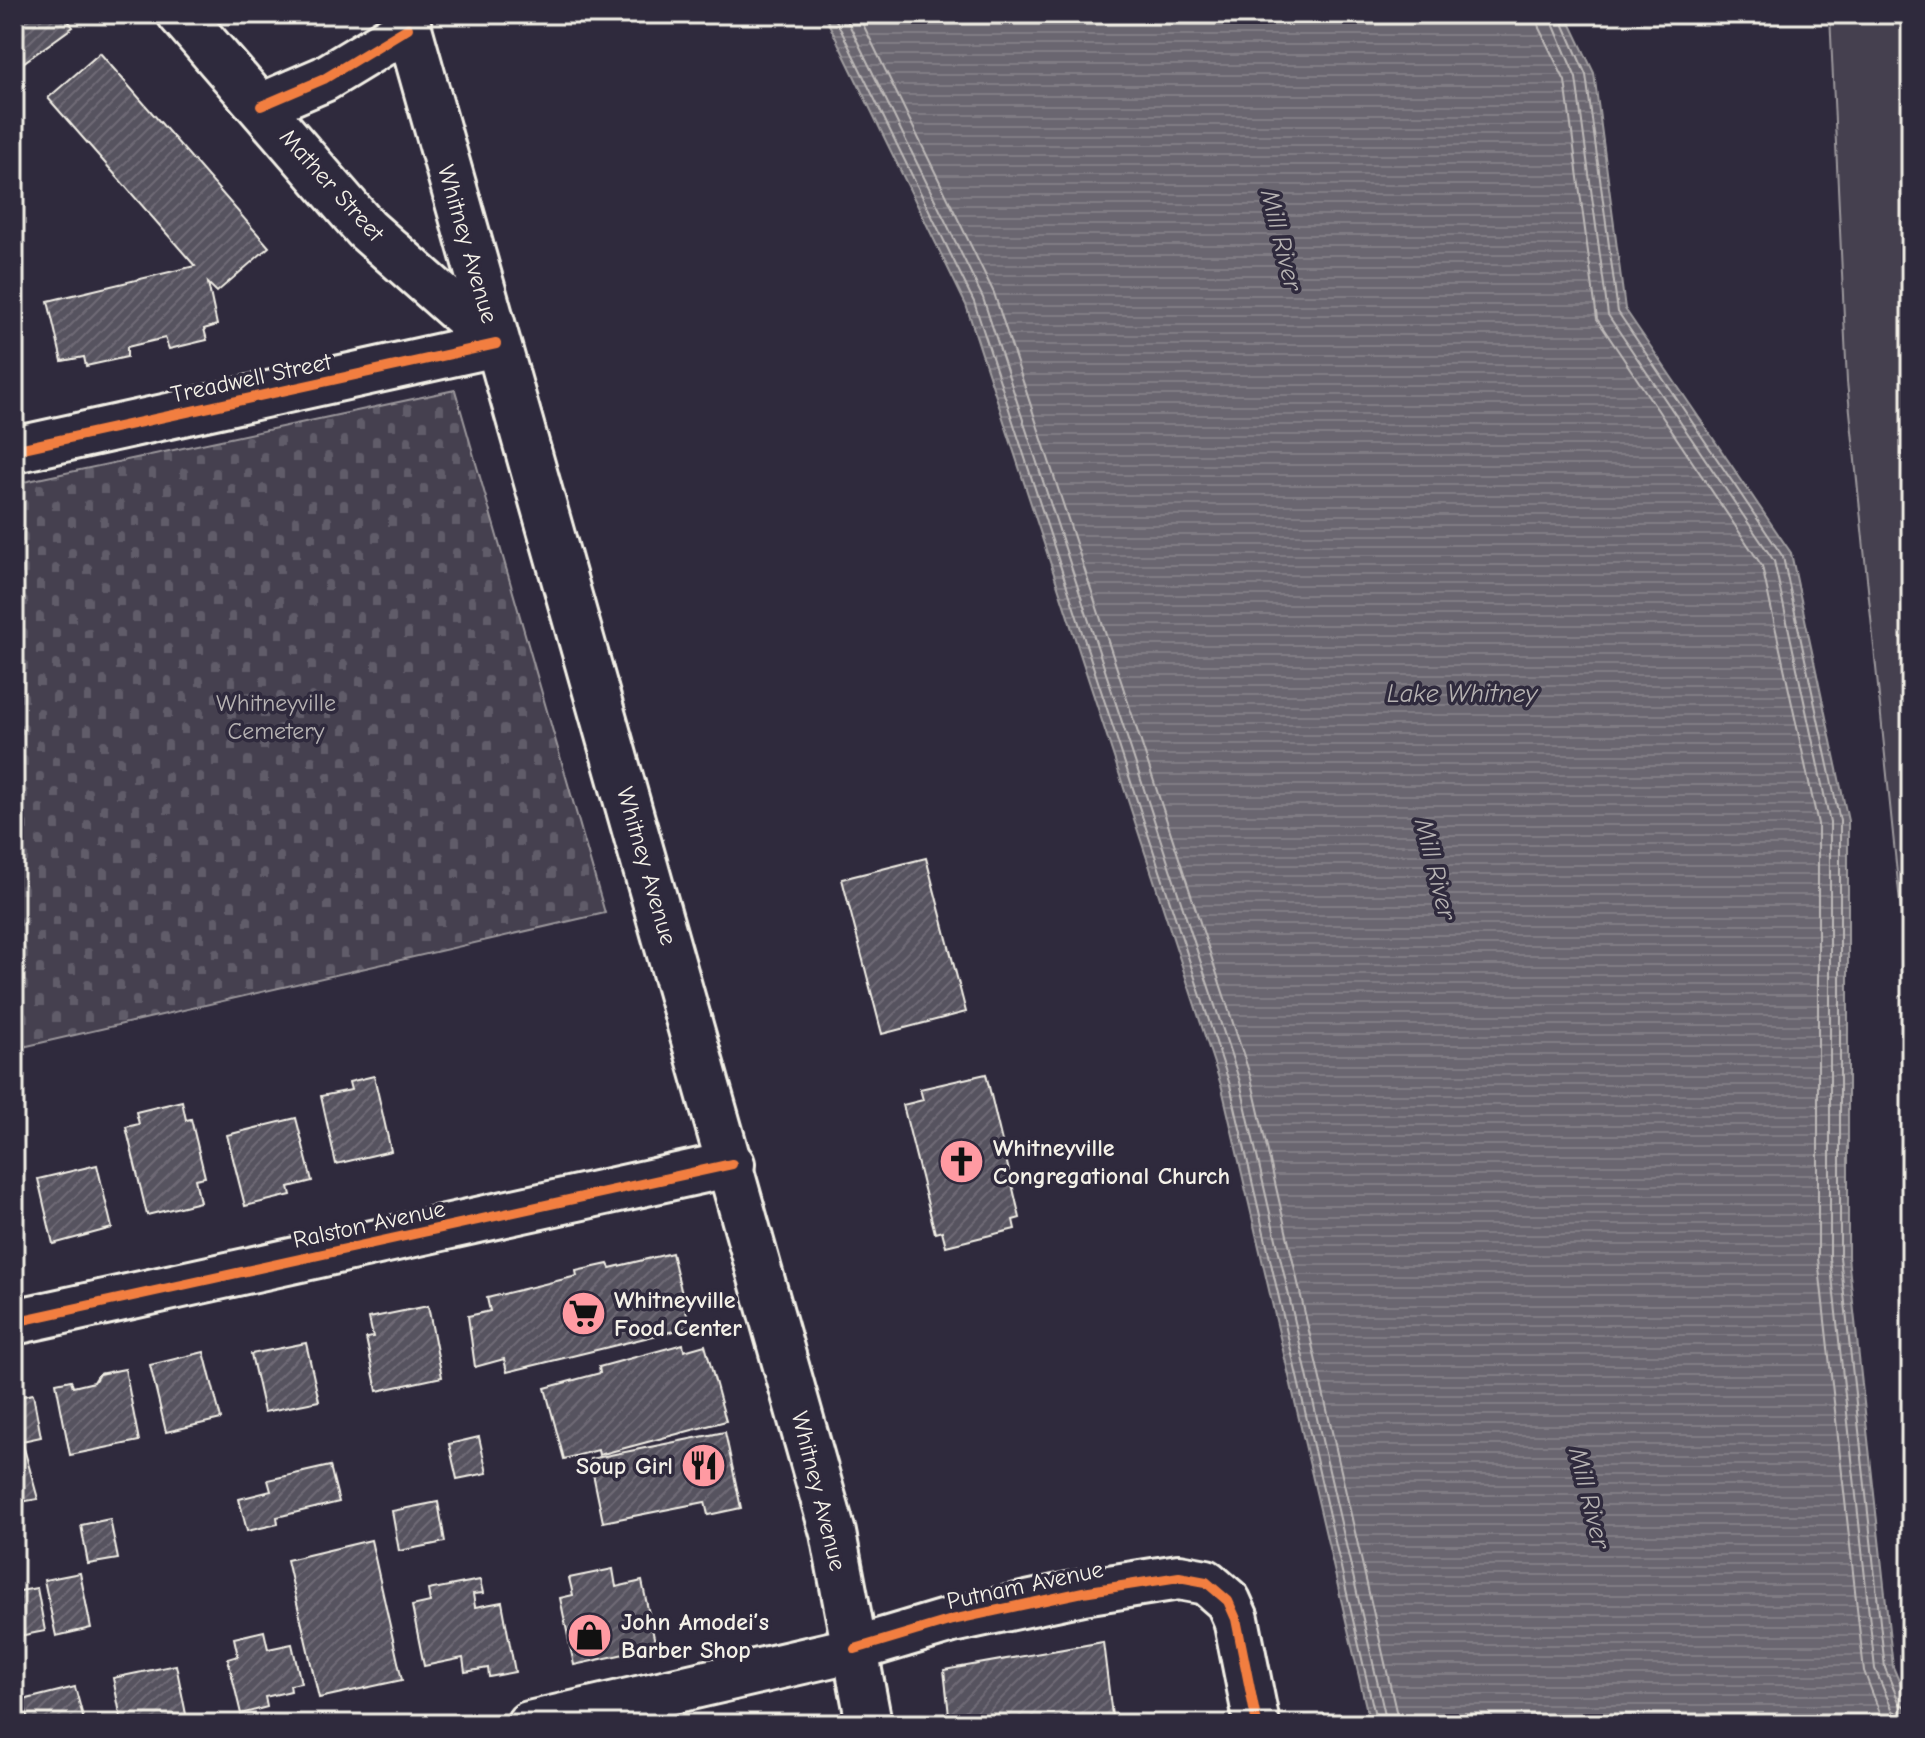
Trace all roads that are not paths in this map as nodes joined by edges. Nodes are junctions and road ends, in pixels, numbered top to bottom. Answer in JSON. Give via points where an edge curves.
{"nodes":[{"id":1,"x":180,"y":14,"type":"edge"},
{"id":2,"x":407,"y":21,"type":"edge"},
{"id":3,"x":261,"y":106,"type":"junction"},
{"id":4,"x":496,"y":344,"type":"junction"},
{"id":5,"x":14,"y":450,"type":"edge"},
{"id":6,"x":732,"y":1164,"type":"junction"},
{"id":7,"x":14,"y":1322,"type":"edge"},
{"id":8,"x":855,"y":1649,"type":"junction"},
{"id":9,"x":529,"y":1724,"type":"edge"},
{"id":10,"x":869,"y":1724,"type":"edge"},
{"id":11,"x":1257,"y":1724,"type":"edge"}],
"edges":[{"from":1,"to":3,"type":"street","name":"Mather Street"},
{"from":2,"to":3,"type":"street","via":[[324,79]]},
{"from":2,"to":4,"type":"street","name":"Whitney Avenue"},
{"from":3,"to":4,"type":"street","name":"Mather Street","via":[[366,229]]},
{"from":4,"to":5,"type":"street","name":"Treadwell Street"},
{"from":4,"to":6,"type":"street","name":"Whitney Avenue"},
{"from":6,"to":7,"type":"street","name":"Ralston Avenue"},
{"from":6,"to":8,"type":"street","name":"Whitney Avenue","via":[[833,1533]]},
{"from":8,"to":9,"type":"street","name":"Putnam Avenue"},
{"from":8,"to":10,"type":"street","name":"Whitney Avenue"},
{"from":8,"to":11,"type":"street","name":"Putnam Avenue","via":[[952,1620],[1083,1592],[1179,1577],[1206,1582],[1228,1601],[1236,1619]]}]}
